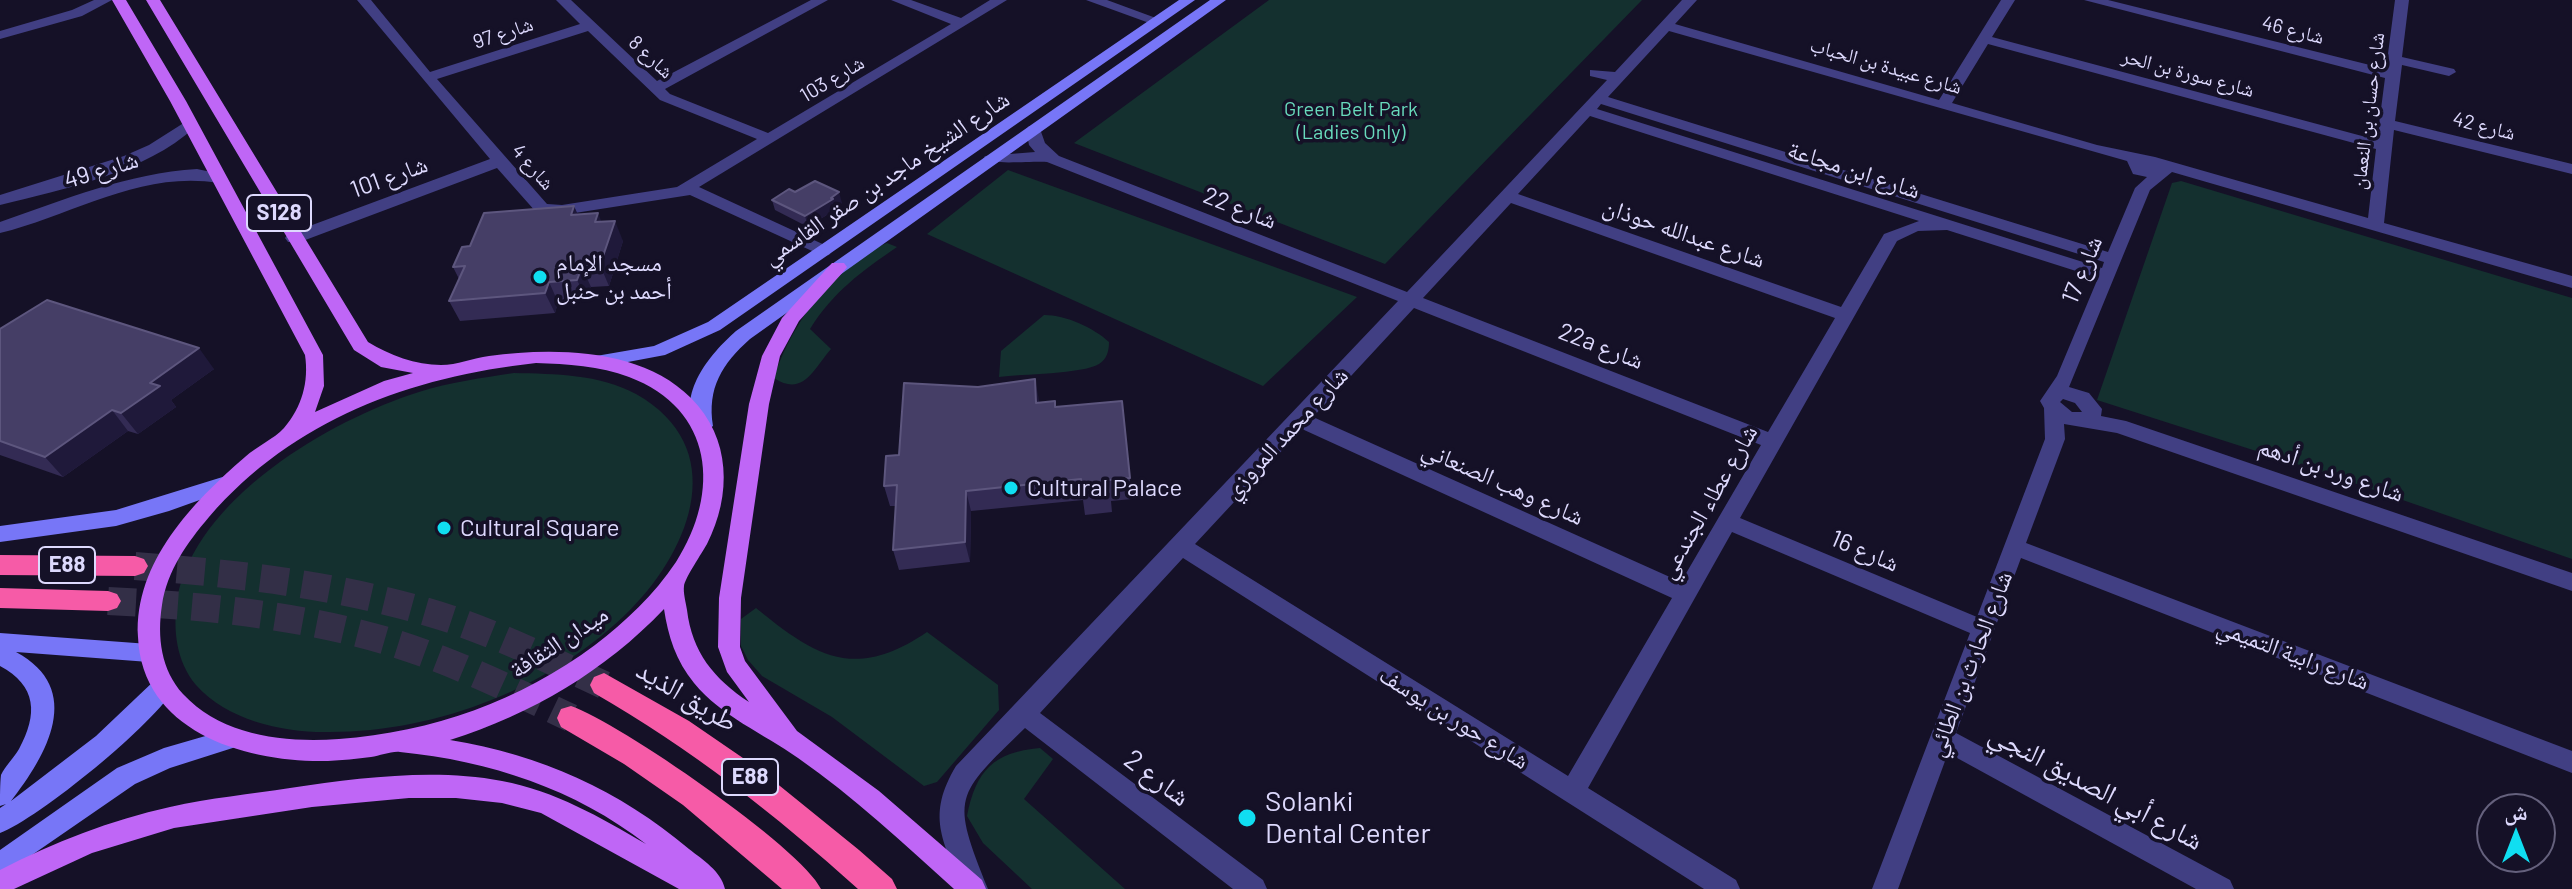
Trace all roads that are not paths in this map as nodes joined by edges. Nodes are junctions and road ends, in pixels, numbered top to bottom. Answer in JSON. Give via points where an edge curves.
{"nodes":[{"id":1,"x":105,"y":0,"type":"edge"},
{"id":2,"x":153,"y":0,"type":"edge"},
{"id":3,"x":364,"y":0,"type":"edge"},
{"id":4,"x":563,"y":0,"type":"edge"},
{"id":5,"x":898,"y":0,"type":"edge"},
{"id":6,"x":1000,"y":0,"type":"edge"},
{"id":7,"x":1093,"y":0,"type":"edge"},
{"id":8,"x":1188,"y":0,"type":"edge"},
{"id":9,"x":1219,"y":0,"type":"edge"},
{"id":10,"x":1690,"y":0,"type":"edge"},
{"id":11,"x":2008,"y":0,"type":"edge"},
{"id":12,"x":2091,"y":0,"type":"edge"},
{"id":13,"x":2382,"y":0,"type":"edge"},
{"id":14,"x":810,"y":2,"type":"edge"},
{"id":15,"x":2401,"y":2,"type":"edge"},
{"id":16,"x":123,"y":7,"type":"edge"},
{"id":17,"x":77,"y":13,"type":"junction"},
{"id":18,"x":1157,"y":21,"type":"junction"},
{"id":19,"x":962,"y":23,"type":"junction"},
{"id":20,"x":589,"y":26,"type":"junction"},
{"id":21,"x":1667,"y":26,"type":"junction"},
{"id":22,"x":0,"y":35,"type":"edge"},
{"id":23,"x":1984,"y":39,"type":"junction"},
{"id":24,"x":1135,"y":60,"type":"junction"},
{"id":25,"x":2393,"y":67,"type":"junction"},
{"id":26,"x":2449,"y":72,"type":"dead end"},
{"id":27,"x":1595,"y":73,"type":"dead end"},
{"id":28,"x":429,"y":77,"type":"junction"},
{"id":29,"x":1615,"y":79,"type":"junction"},
{"id":30,"x":654,"y":89,"type":"junction"},
{"id":31,"x":213,"y":98,"type":"junction"},
{"id":32,"x":178,"y":101,"type":"junction"},
{"id":33,"x":1592,"y":104,"type":"junction"},
{"id":34,"x":1943,"y":105,"type":"junction"},
{"id":35,"x":2386,"y":123,"type":"junction"},
{"id":36,"x":190,"y":124,"type":"junction"},
{"id":37,"x":1034,"y":129,"type":"junction"},
{"id":38,"x":770,"y":139,"type":"junction"},
{"id":39,"x":2383,"y":146,"type":"junction"},
{"id":40,"x":144,"y":153,"type":"junction"},
{"id":41,"x":991,"y":159,"type":"junction"},
{"id":42,"x":1053,"y":159,"type":"junction"},
{"id":43,"x":500,"y":161,"type":"junction"},
{"id":44,"x":2137,"y":165,"type":"junction"},
{"id":45,"x":2572,"y":169,"type":"edge"},
{"id":46,"x":2159,"y":171,"type":"junction"},
{"id":47,"x":219,"y":178,"type":"junction"},
{"id":48,"x":147,"y":180,"type":"junction"},
{"id":49,"x":2143,"y":188,"type":"junction"},
{"id":50,"x":683,"y":190,"type":"junction"},
{"id":51,"x":1505,"y":195,"type":"junction"},
{"id":52,"x":0,"y":200,"type":"edge"},
{"id":53,"x":1871,"y":201,"type":"junction"},
{"id":54,"x":1946,"y":225,"type":"junction"},
{"id":55,"x":2375,"y":226,"type":"junction"},
{"id":56,"x":0,"y":228,"type":"edge"},
{"id":57,"x":294,"y":238,"type":"junction"},
{"id":58,"x":1890,"y":238,"type":"junction"},
{"id":59,"x":823,"y":251,"type":"junction"},
{"id":60,"x":838,"y":267,"type":"junction"},
{"id":61,"x":2110,"y":267,"type":"junction"},
{"id":62,"x":2572,"y":282,"type":"edge"},
{"id":63,"x":1410,"y":299,"type":"junction"},
{"id":64,"x":1846,"y":315,"type":"junction"},
{"id":65,"x":596,"y":362,"type":"junction"},
{"id":66,"x":447,"y":369,"type":"junction"},
{"id":67,"x":2069,"y":371,"type":"junction"},
{"id":68,"x":2053,"y":402,"type":"junction"},
{"id":69,"x":2083,"y":412,"type":"junction"},
{"id":70,"x":1299,"y":419,"type":"junction"},
{"id":71,"x":703,"y":426,"type":"junction"},
{"id":72,"x":288,"y":436,"type":"junction"},
{"id":73,"x":2055,"y":439,"type":"junction"},
{"id":74,"x":1773,"y":442,"type":"junction"},
{"id":75,"x":229,"y":482,"type":"junction"},
{"id":76,"x":1728,"y":521,"type":"junction"},
{"id":77,"x":0,"y":534,"type":"edge"},
{"id":78,"x":1181,"y":546,"type":"junction"},
{"id":79,"x":2014,"y":547,"type":"junction"},
{"id":80,"x":0,"y":565,"type":"edge"},
{"id":81,"x":2527,"y":565,"type":"junction"},
{"id":82,"x":135,"y":566,"type":"tunnel mouth"},
{"id":83,"x":2572,"y":574,"type":"edge"},
{"id":84,"x":2572,"y":582,"type":"edge"},
{"id":85,"x":673,"y":585,"type":"junction"},
{"id":86,"x":1685,"y":594,"type":"junction"},
{"id":87,"x":0,"y":598,"type":"edge"},
{"id":88,"x":108,"y":601,"type":"tunnel mouth"},
{"id":89,"x":1983,"y":629,"type":"junction"},
{"id":90,"x":0,"y":642,"type":"edge"},
{"id":91,"x":149,"y":653,"type":"junction"},
{"id":92,"x":0,"y":655,"type":"edge"},
{"id":93,"x":604,"y":685,"type":"tunnel mouth"},
{"id":94,"x":163,"y":687,"type":"junction"},
{"id":95,"x":1024,"y":714,"type":"junction"},
{"id":96,"x":571,"y":718,"type":"tunnel mouth"},
{"id":97,"x":233,"y":738,"type":"junction"},
{"id":98,"x":788,"y":738,"type":"junction"},
{"id":99,"x":1942,"y":738,"type":"junction"},
{"id":100,"x":397,"y":743,"type":"junction"},
{"id":101,"x":2572,"y":762,"type":"edge"},
{"id":102,"x":1572,"y":792,"type":"junction"},
{"id":103,"x":0,"y":795,"type":"edge"},
{"id":104,"x":0,"y":822,"type":"edge"},
{"id":105,"x":0,"y":865,"type":"edge"},
{"id":106,"x":0,"y":883,"type":"edge"},
{"id":107,"x":714,"y":889,"type":"edge"},
{"id":108,"x":805,"y":889,"type":"edge"},
{"id":109,"x":881,"y":889,"type":"edge"},
{"id":110,"x":974,"y":889,"type":"edge"},
{"id":111,"x":1254,"y":889,"type":"edge"},
{"id":112,"x":1727,"y":889,"type":"edge"},
{"id":113,"x":1885,"y":889,"type":"edge"},
{"id":114,"x":2221,"y":889,"type":"edge"}],
"edges":[{"from":1,"to":17,"type":"street"},
{"from":2,"to":31,"type":"main road","number":"S128"},
{"from":3,"to":28,"type":"street","name":"شارع 4"},
{"from":4,"to":20,"type":"street","name":"شارع 8"},
{"from":5,"to":19,"type":"street"},
{"from":6,"to":19,"type":"street","name":"شارع 103"},
{"from":7,"to":18,"type":"street"},
{"from":8,"to":18,"type":"main road","name":"شارع الشيخ ماجد بن صقر القاسمي"},
{"from":9,"to":24,"type":"main road","name":"شارع الشيخ ماجد بن صقر القاسمي"},
{"from":10,"to":21,"type":"street","name":"شارع محمد المروزي"},
{"from":11,"to":23,"type":"street"},
{"from":12,"to":25,"type":"street","name":"شارع 46"},
{"from":13,"to":15,"type":"street"},
{"from":14,"to":30,"type":"street"},
{"from":15,"to":25,"type":"street","name":"شارع حسان بن النعمان"},
{"from":16,"to":17,"type":"street"},
{"from":16,"to":32,"type":"main road","number":"S128"},
{"from":17,"to":22,"type":"street"},
{"from":18,"to":24,"type":"main road","via":[[1122,54]]},
{"from":18,"to":59,"type":"main road","name":"شارع الشيخ ماجد بن صقر القاسمي"},
{"from":19,"to":38,"type":"street","name":"شارع 103"},
{"from":20,"to":28,"type":"street","name":"شارع 97"},
{"from":20,"to":30,"type":"street","name":"شارع 8"},
{"from":21,"to":29,"type":"street","name":"شارع محمد المروزي"},
{"from":21,"to":34,"type":"street","name":"شارع عبيدة بن الحباب"},
{"from":23,"to":34,"type":"street"},
{"from":23,"to":39,"type":"street","name":"شارع سورة بن الحر"},
{"from":24,"to":37,"type":"main road","name":"شارع الشيخ ماجد بن صقر القاسمي"},
{"from":25,"to":26,"type":"street","name":"شارع 46"},
{"from":25,"to":35,"type":"street","name":"شارع حسان بن النعمان"},
{"from":27,"to":29,"type":"street"},
{"from":28,"to":43,"type":"street","name":"شارع 4"},
{"from":29,"to":33,"type":"street","name":"شارع محمد المروزي"},
{"from":30,"to":38,"type":"street","name":"شارع 8","via":[[678,104]]},
{"from":31,"to":32,"type":"main road","via":[[199,110]]},
{"from":31,"to":57,"type":"main road","number":"S128"},
{"from":32,"to":36,"type":"main road","number":"S128"},
{"from":33,"to":51,"type":"street","name":"شارع محمد المروزي"},
{"from":33,"to":53,"type":"street","name":"شارع ابن مجاعة"},
{"from":33,"to":61,"type":"street","name":"شارع ابن مجاعة"},
{"from":34,"to":44,"type":"street","name":"شارع عبيدة بن الحباب"},
{"from":35,"to":39,"type":"street","name":"شارع حسان بن النعمان"},
{"from":35,"to":45,"type":"street","name":"شارع 42"},
{"from":36,"to":40,"type":"street","name":"شارع 49"},
{"from":36,"to":47,"type":"main road","number":"S128"},
{"from":37,"to":41,"type":"main road","name":"شارع الشيخ ماجد بن صقر القاسمي"},
{"from":37,"to":42,"type":"street","via":[[1037,145]]},
{"from":38,"to":50,"type":"street","name":"شارع 103"},
{"from":39,"to":55,"type":"street","name":"شارع حسان بن النعمان"},
{"from":40,"to":48,"type":"street","via":[[177,157],[173,166]]},
{"from":40,"to":52,"type":"street","name":"شارع 49"},
{"from":41,"to":42,"type":"street","name":"شارع 22"},
{"from":41,"to":60,"type":"main road","name":"شارع الشيخ ماجد بن صقر القاسمي"},
{"from":42,"to":63,"type":"street","name":"شارع 22"},
{"from":43,"to":50,"type":"street","name":"شارع 4","via":[[538,206],[548,210]]},
{"from":43,"to":57,"type":"street","name":"شارع 101"},
{"from":44,"to":46,"type":"street","name":"شارع عبيدة بن الحباب"},
{"from":44,"to":49,"type":"street"},
{"from":46,"to":49,"type":"street","name":"شارع 17"},
{"from":46,"to":55,"type":"street","via":[[2199,176]]},
{"from":47,"to":48,"type":"street","name":"شارع 49","via":[[188,174]]},
{"from":47,"to":72,"type":"main road","number":"S128","via":[[314,355],[314,393]]},
{"from":48,"to":56,"type":"street","name":"شارع 49"},
{"from":49,"to":61,"type":"street","name":"شارع 17"},
{"from":50,"to":59,"type":"street","name":"شارع 4","via":[[700,192]]},
{"from":51,"to":63,"type":"street","name":"شارع محمد المروزي"},
{"from":51,"to":64,"type":"street","name":"شارع عبدالله حوذان"},
{"from":53,"to":54,"type":"street","name":"شارع ابن مجاعة"},
{"from":53,"to":58,"type":"street","via":[[1889,221]]},
{"from":54,"to":58,"type":"street","via":[[1915,226]]},
{"from":54,"to":61,"type":"street","name":"شارع ابن مجاعة"},
{"from":55,"to":62,"type":"street"},
{"from":57,"to":66,"type":"main road","number":"S128","via":[[368,352],[401,366]]},
{"from":58,"to":64,"type":"street","name":"شارع عطاء الجندعي"},
{"from":59,"to":65,"type":"main road","name":"شارع الشيخ ماجد بن صقر القاسمي","via":[[697,335],[658,351]]},
{"from":60,"to":71,"type":"main road","name":"شارع الشيخ ماجد بن صقر القاسمي","via":[[718,359],[703,386]]},
{"from":60,"to":98,"type":"main road","via":[[791,318],[771,356],[730,598],[729,647],[735,665]]},
{"from":61,"to":67,"type":"street","name":"شارع 17"},
{"from":63,"to":70,"type":"street","name":"شارع محمد المروزي"},
{"from":63,"to":74,"type":"street","name":"22a شارع"},
{"from":64,"to":74,"type":"street","name":"شارع عطاء الجندعي"},
{"from":65,"to":66,"type":"main road","name":"ميدان الثقافة","via":[[536,357]]},
{"from":65,"to":71,"type":"main road","name":"ميدان الثقافة","via":[[647,377],[689,407]]},
{"from":66,"to":72,"type":"main road","name":"ميدان الثقافة","via":[[366,396]]},
{"from":67,"to":68,"type":"street","name":"شارع 17"},
{"from":67,"to":69,"type":"street"},
{"from":68,"to":69,"type":"street","name":"شارع ورد بن أدهم"},
{"from":68,"to":73,"type":"street","name":"شارع الحارث بن الطائي"},
{"from":69,"to":73,"type":"street","name":"شارع الحارث بن الطائي"},
{"from":69,"to":81,"type":"street","name":"شارع ورد بن أدهم"},
{"from":70,"to":78,"type":"street","name":"شارع محمد المروزي"},
{"from":70,"to":86,"type":"street","name":"شارع وهب الصنعاني"},
{"from":71,"to":85,"type":"main road","name":"ميدان الثقافة","via":[[716,472],[714,498],[693,555]]},
{"from":72,"to":75,"type":"main road","name":"ميدان الثقافة"},
{"from":73,"to":79,"type":"street","name":"شارع الحارث بن الطائي"},
{"from":74,"to":76,"type":"street","name":"شارع عطاء الجندعي"},
{"from":75,"to":77,"type":"main road","via":[[116,518]]},
{"from":75,"to":91,"type":"main road","name":"ميدان الثقافة","via":[[163,566],[147,625]]},
{"from":76,"to":86,"type":"street","name":"شارع عطاء الجندعي"},
{"from":76,"to":89,"type":"street","name":"شارع 16"},
{"from":78,"to":95,"type":"street","name":"شارع محمد المروزي"},
{"from":78,"to":102,"type":"street","name":"شارع حور بن يوسف"},
{"from":79,"to":89,"type":"street","name":"شارع الحارث بن الطائي"},
{"from":79,"to":101,"type":"street","name":"شارع رابية التميمي"},
{"from":80,"to":82,"type":"highway","number":"E88"},
{"from":81,"to":83,"type":"street","name":"شارع ورد بن أدهم"},
{"from":81,"to":84,"type":"street","name":"شارع ورد بن أدهم"},
{"from":85,"to":98,"type":"main road","via":[[677,631],[702,677]]},
{"from":85,"to":100,"type":"main road","name":"ميدان الثقافة","via":[[635,626],[586,664],[528,698],[464,725]]},
{"from":86,"to":102,"type":"street","name":"شارع عطاء الجندعي"},
{"from":87,"to":88,"type":"highway","number":"E88"},
{"from":89,"to":99,"type":"street","name":"شارع الحارث بن الطائي"},
{"from":90,"to":91,"type":"main road"},
{"from":91,"to":94,"type":"main road","name":"ميدان الثقافة"},
{"from":92,"to":103,"type":"main road","via":[[18,663],[39,684],[44,714],[31,752]]},
{"from":93,"to":109,"type":"highway","name":"طريق الذيد","number":"E88","via":[[726,758]]},
{"from":94,"to":97,"type":"main road","name":"ميدان الثقافة","via":[[192,716]]},
{"from":94,"to":104,"type":"main road","via":[[83,765]]},
{"from":95,"to":110,"type":"street","name":"شارع محمد المروزي","via":[[966,773],[953,795],[952,829]]},
{"from":95,"to":111,"type":"street","name":"شارع 2"},
{"from":96,"to":108,"type":"highway","number":"E88","via":[[690,791]]},
{"from":97,"to":100,"type":"main road","name":"ميدان الثقافة","via":[[309,751]]},
{"from":97,"to":105,"type":"main road","via":[[126,776]]},
{"from":98,"to":110,"type":"main road","via":[[879,805]]},
{"from":99,"to":113,"type":"street","name":"شارع الحارث بن الطائي"},
{"from":99,"to":114,"type":"street","name":"شارع أبي الصديق النجي"},
{"from":100,"to":107,"type":"main road","via":[[486,755],[569,783],[644,828]]},
{"from":102,"to":112,"type":"street","name":"شارع حور بن يوسف"},
{"from":106,"to":107,"type":"main road","via":[[75,846],[153,822],[423,786],[505,792],[541,802],[605,831],[666,871]]}]}
